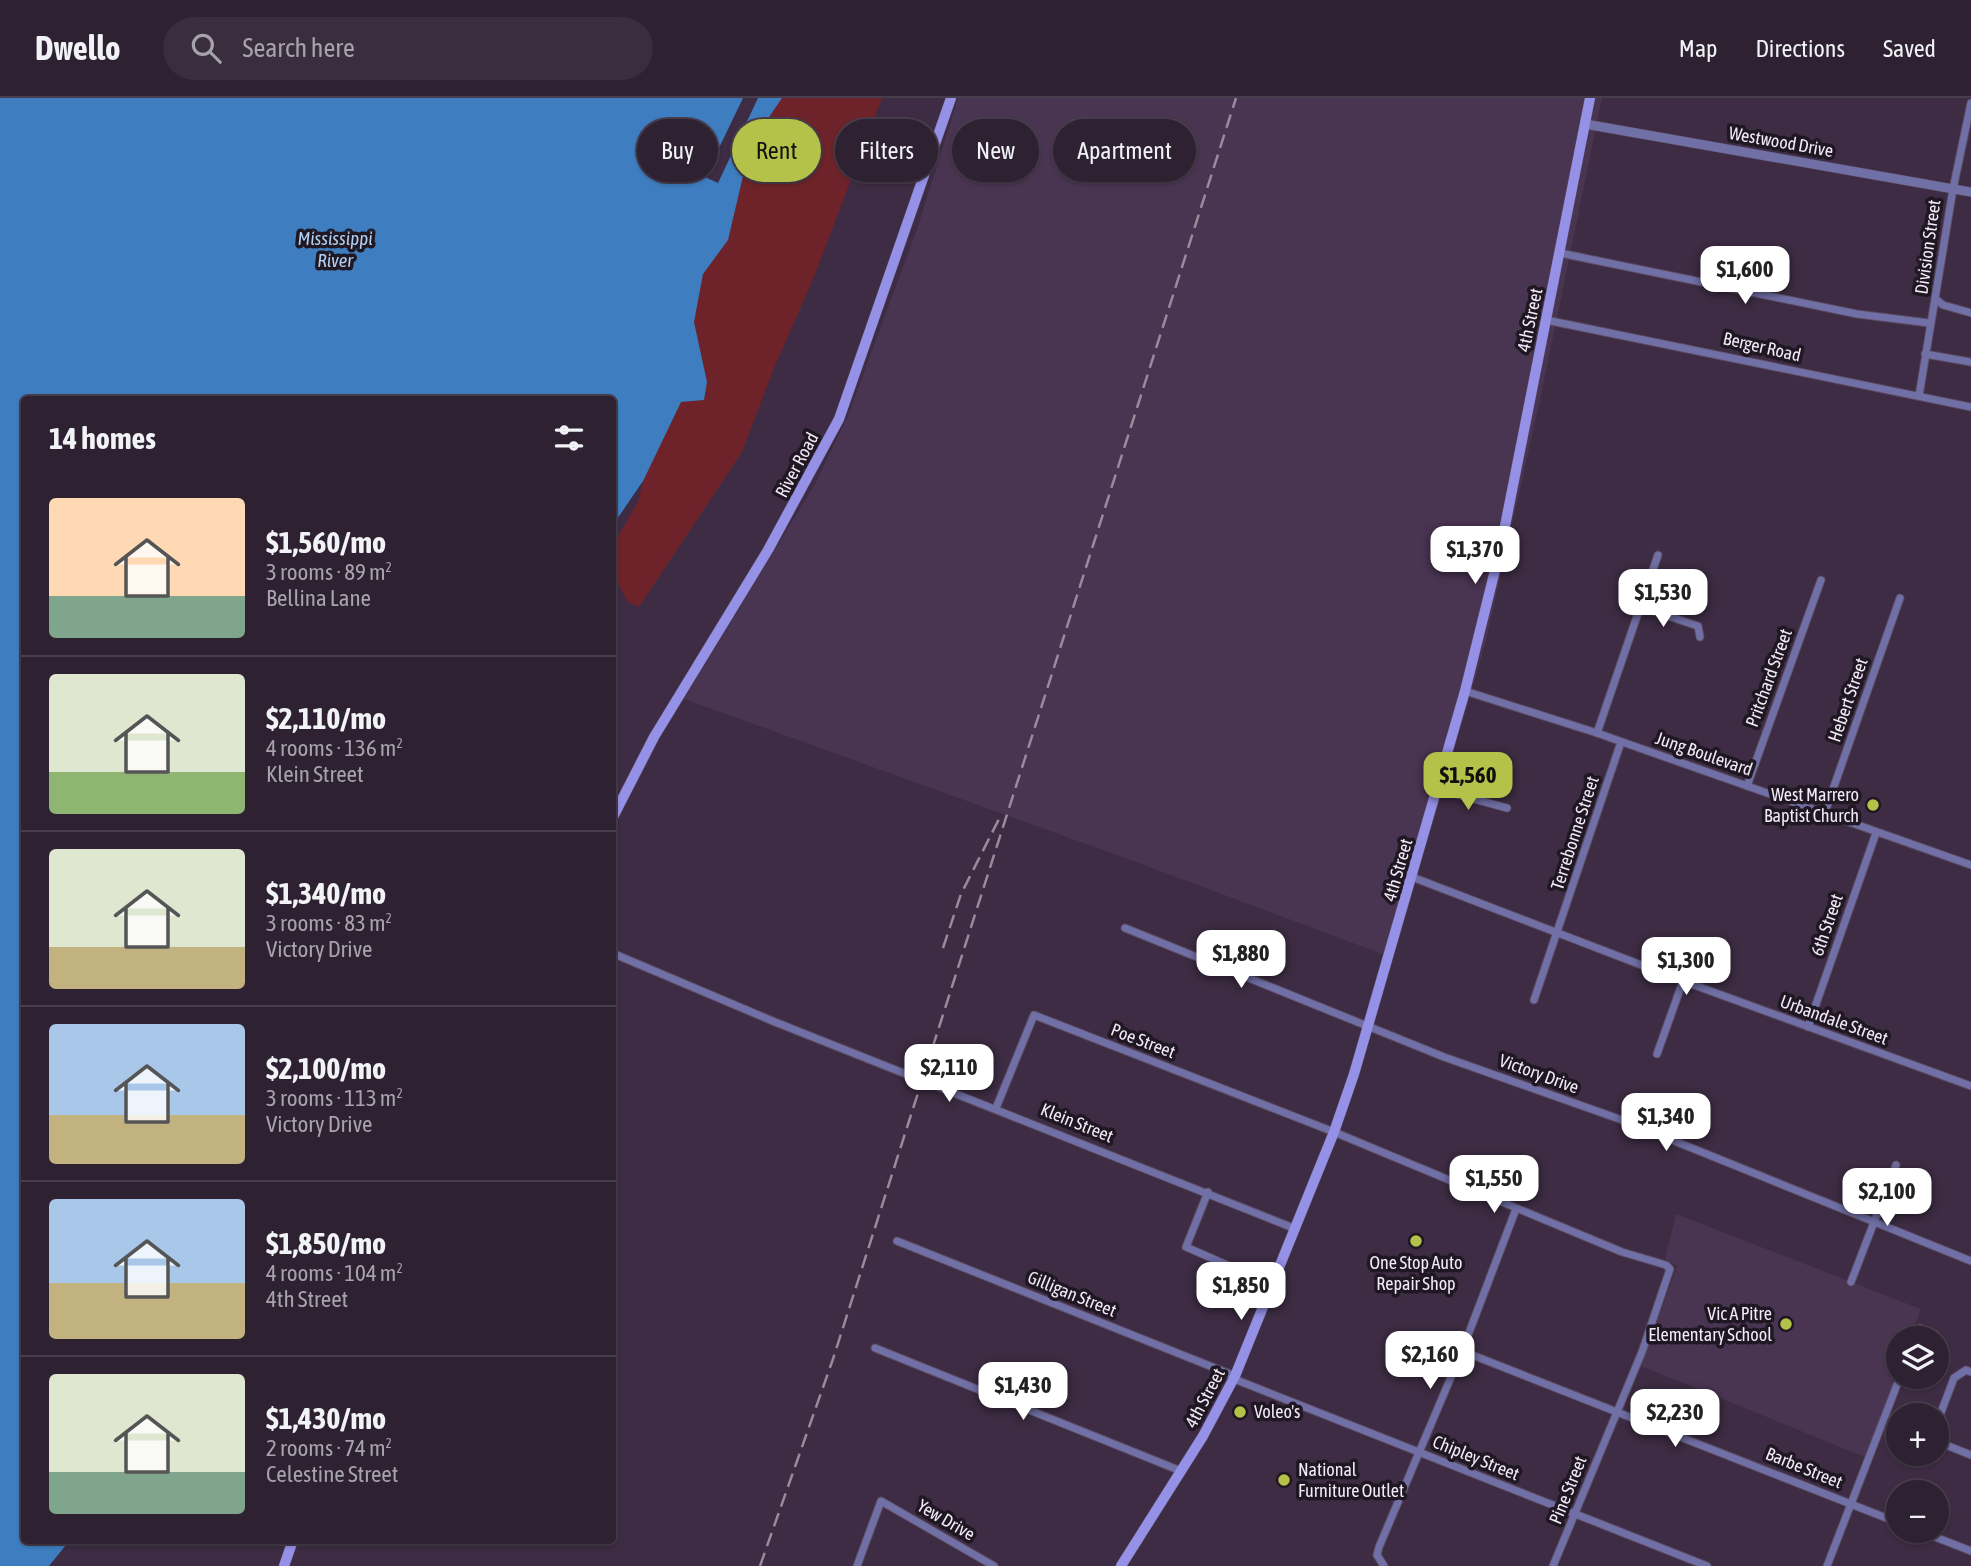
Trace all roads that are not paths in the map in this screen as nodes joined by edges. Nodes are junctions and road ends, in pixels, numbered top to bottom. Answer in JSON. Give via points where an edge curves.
{"nodes":[{"id":1,"x":951,"y":98,"type":"edge"},
{"id":2,"x":1590,"y":98,"type":"edge"},
{"id":3,"x":1971,"y":103,"type":"edge"},
{"id":4,"x":1586,"y":124,"type":"junction"},
{"id":5,"x":1953,"y":189,"type":"junction"},
{"id":6,"x":1971,"y":192,"type":"edge"},
{"id":7,"x":1560,"y":253,"type":"junction"},
{"id":8,"x":1937,"y":300,"type":"junction"},
{"id":9,"x":1971,"y":313,"type":"edge"},
{"id":10,"x":1546,"y":320,"type":"junction"},
{"id":11,"x":1929,"y":323,"type":"junction"},
{"id":12,"x":1925,"y":354,"type":"junction"},
{"id":13,"x":1971,"y":362,"type":"edge"},
{"id":14,"x":1919,"y":396,"type":"junction"},
{"id":15,"x":1971,"y":407,"type":"edge"},
{"id":16,"x":1658,"y":555,"type":"dead end"},
{"id":17,"x":1821,"y":580,"type":"dead end"},
{"id":18,"x":1900,"y":598,"type":"dead end"},
{"id":19,"x":1640,"y":607,"type":"junction"},
{"id":20,"x":1700,"y":637,"type":"dead end"},
{"id":21,"x":1465,"y":691,"type":"junction"},
{"id":22,"x":1597,"y":733,"type":"junction"},
{"id":23,"x":1621,"y":742,"type":"junction"},
{"id":24,"x":1747,"y":786,"type":"junction"},
{"id":25,"x":1437,"y":789,"type":"junction"},
{"id":26,"x":1507,"y":808,"type":"dead end"},
{"id":27,"x":616,"y":811,"type":"edge"},
{"id":28,"x":1825,"y":812,"type":"junction"},
{"id":29,"x":1876,"y":833,"type":"junction"},
{"id":30,"x":1971,"y":865,"type":"edge"},
{"id":31,"x":1412,"y":877,"type":"junction"},
{"id":32,"x":1125,"y":928,"type":"dead end"},
{"id":33,"x":1558,"y":934,"type":"junction"},
{"id":34,"x":616,"y":955,"type":"edge"},
{"id":35,"x":1683,"y":981,"type":"junction"},
{"id":36,"x":1534,"y":1000,"type":"dead end"},
{"id":37,"x":1368,"y":1027,"type":"junction"},
{"id":38,"x":1808,"y":1027,"type":"junction"},
{"id":39,"x":1657,"y":1054,"type":"dead end"},
{"id":40,"x":1971,"y":1086,"type":"edge"},
{"id":41,"x":996,"y":1108,"type":"junction"},
{"id":42,"x":1334,"y":1132,"type":"junction"},
{"id":43,"x":1896,"y":1165,"type":"dead end"},
{"id":44,"x":1208,"y":1192,"type":"junction"},
{"id":45,"x":1516,"y":1209,"type":"junction"},
{"id":46,"x":1874,"y":1223,"type":"junction"},
{"id":47,"x":1296,"y":1228,"type":"junction"},
{"id":48,"x":897,"y":1241,"type":"dead end"},
{"id":49,"x":1971,"y":1261,"type":"edge"},
{"id":50,"x":1851,"y":1282,"type":"dead end"},
{"id":51,"x":1273,"y":1285,"type":"junction"},
{"id":52,"x":875,"y":1348,"type":"dead end"},
{"id":53,"x":1462,"y":1351,"type":"junction"},
{"id":54,"x":1971,"y":1372,"type":"edge"},
{"id":55,"x":1234,"y":1377,"type":"junction"},
{"id":56,"x":1895,"y":1389,"type":"edge"},
{"id":57,"x":1945,"y":1403,"type":"edge"},
{"id":58,"x":1617,"y":1411,"type":"junction"},
{"id":59,"x":1949,"y":1446,"type":"edge"},
{"id":60,"x":1420,"y":1453,"type":"junction"},
{"id":61,"x":1971,"y":1455,"type":"edge"},
{"id":62,"x":1181,"y":1471,"type":"junction"},
{"id":63,"x":1851,"y":1504,"type":"junction"},
{"id":64,"x":1576,"y":1515,"type":"junction"},
{"id":65,"x":1886,"y":1518,"type":"edge"},
{"id":66,"x":1949,"y":1542,"type":"edge"},
{"id":67,"x":292,"y":1544,"type":"edge"},
{"id":68,"x":1971,"y":1551,"type":"edge"},
{"id":69,"x":284,"y":1566,"type":"edge"},
{"id":70,"x":857,"y":1566,"type":"edge"},
{"id":71,"x":994,"y":1566,"type":"edge"},
{"id":72,"x":1121,"y":1566,"type":"edge"},
{"id":73,"x":1384,"y":1566,"type":"edge"},
{"id":74,"x":1553,"y":1566,"type":"edge"},
{"id":75,"x":1707,"y":1566,"type":"edge"},
{"id":76,"x":1827,"y":1566,"type":"edge"}],
"edges":[{"from":1,"to":27,"type":"main road","name":"River Road","via":[[839,419],[768,550],[654,737]]},
{"from":2,"to":4,"type":"main road","name":"4th Street"},
{"from":3,"to":5,"type":"street","name":"Division Street"},
{"from":4,"to":5,"type":"street","name":"Westwood Drive"},
{"from":4,"to":7,"type":"main road","name":"4th Street"},
{"from":5,"to":6,"type":"street","name":"Westwood Drive"},
{"from":5,"to":8,"type":"street","name":"Division Street"},
{"from":7,"to":10,"type":"main road","name":"4th Street"},
{"from":7,"to":11,"type":"street","via":[[1857,314]]},
{"from":8,"to":9,"type":"street"},
{"from":8,"to":11,"type":"street","name":"Division Street"},
{"from":10,"to":14,"type":"street","name":"Berger Road"},
{"from":10,"to":21,"type":"main road","name":"4th Street","via":[[1501,546]]},
{"from":11,"to":12,"type":"street","name":"Division Street"},
{"from":12,"to":13,"type":"street"},
{"from":12,"to":14,"type":"street","name":"Division Street"},
{"from":14,"to":15,"type":"street","name":"Berger Road"},
{"from":16,"to":19,"type":"street"},
{"from":17,"to":24,"type":"street","name":"Pritchard Street"},
{"from":18,"to":28,"type":"street","name":"Hebert Street"},
{"from":19,"to":20,"type":"street","via":[[1698,626]]},
{"from":19,"to":22,"type":"street"},
{"from":21,"to":22,"type":"street","name":"Jung Boulevard"},
{"from":21,"to":25,"type":"main road","name":"4th Street"},
{"from":22,"to":23,"type":"street","name":"Jung Boulevard"},
{"from":23,"to":24,"type":"street","name":"Jung Boulevard"},
{"from":23,"to":33,"type":"street","name":"Terrebonne Street"},
{"from":24,"to":28,"type":"street","name":"Jung Boulevard"},
{"from":25,"to":26,"type":"street"},
{"from":25,"to":31,"type":"main road","name":"4th Street"},
{"from":28,"to":29,"type":"street","name":"Jung Boulevard"},
{"from":29,"to":30,"type":"street","name":"Jung Boulevard"},
{"from":29,"to":38,"type":"street","name":"6th Street"},
{"from":31,"to":33,"type":"street","name":"Urbandale Street"},
{"from":31,"to":37,"type":"main road","name":"4th Street"},
{"from":32,"to":37,"type":"street","name":"Victory Drive"},
{"from":33,"to":35,"type":"street","name":"Urbandale Street"},
{"from":33,"to":36,"type":"street","name":"Terrebonne Street"},
{"from":34,"to":41,"type":"street","name":"Klein Street"},
{"from":35,"to":38,"type":"street","name":"Urbandale Street"},
{"from":35,"to":39,"type":"street"},
{"from":37,"to":42,"type":"main road","name":"4th Street"},
{"from":37,"to":46,"type":"street","name":"Victory Drive","via":[[1625,1121]]},
{"from":38,"to":40,"type":"street","name":"Urbandale Street"},
{"from":41,"to":42,"type":"street","name":"Poe Street","via":[[1034,1015]]},
{"from":41,"to":44,"type":"street","name":"Klein Street"},
{"from":42,"to":45,"type":"street"},
{"from":42,"to":47,"type":"main road","name":"4th Street"},
{"from":43,"to":46,"type":"street"},
{"from":44,"to":47,"type":"street","name":"Klein Street"},
{"from":44,"to":51,"type":"street","via":[[1186,1247]]},
{"from":45,"to":53,"type":"street"},
{"from":45,"to":58,"type":"street","name":"Pine Street","via":[[1670,1269]]},
{"from":46,"to":49,"type":"street","name":"Victory Drive"},
{"from":46,"to":50,"type":"street"},
{"from":47,"to":51,"type":"main road","name":"4th Street"},
{"from":48,"to":55,"type":"street","name":"Gilligan Street"},
{"from":51,"to":55,"type":"main road","name":"4th Street"},
{"from":52,"to":62,"type":"street"},
{"from":53,"to":58,"type":"street","name":"Barbe Street"},
{"from":53,"to":60,"type":"street"},
{"from":54,"to":57,"type":"street","via":[[1966,1370],[1954,1378]]},
{"from":55,"to":60,"type":"street","name":"Chipley Street"},
{"from":55,"to":62,"type":"main road","name":"4th Street"},
{"from":56,"to":63,"type":"street"},
{"from":58,"to":63,"type":"street","name":"Barbe Street"},
{"from":58,"to":64,"type":"street","name":"Pine Street"},
{"from":59,"to":61,"type":"street"},
{"from":60,"to":64,"type":"street","name":"Chipley Street"},
{"from":60,"to":73,"type":"street","via":[[1379,1546],[1377,1555]]},
{"from":62,"to":72,"type":"main road","name":"4th Street"},
{"from":63,"to":65,"type":"street","name":"Barbe Street"},
{"from":63,"to":76,"type":"street"},
{"from":64,"to":74,"type":"street","name":"Pine Street"},
{"from":64,"to":75,"type":"street","name":"Chipley Street"},
{"from":66,"to":68,"type":"street"},
{"from":67,"to":69,"type":"main road"},
{"from":70,"to":71,"type":"street","name":"Yew Drive","via":[[881,1501]]}]}
